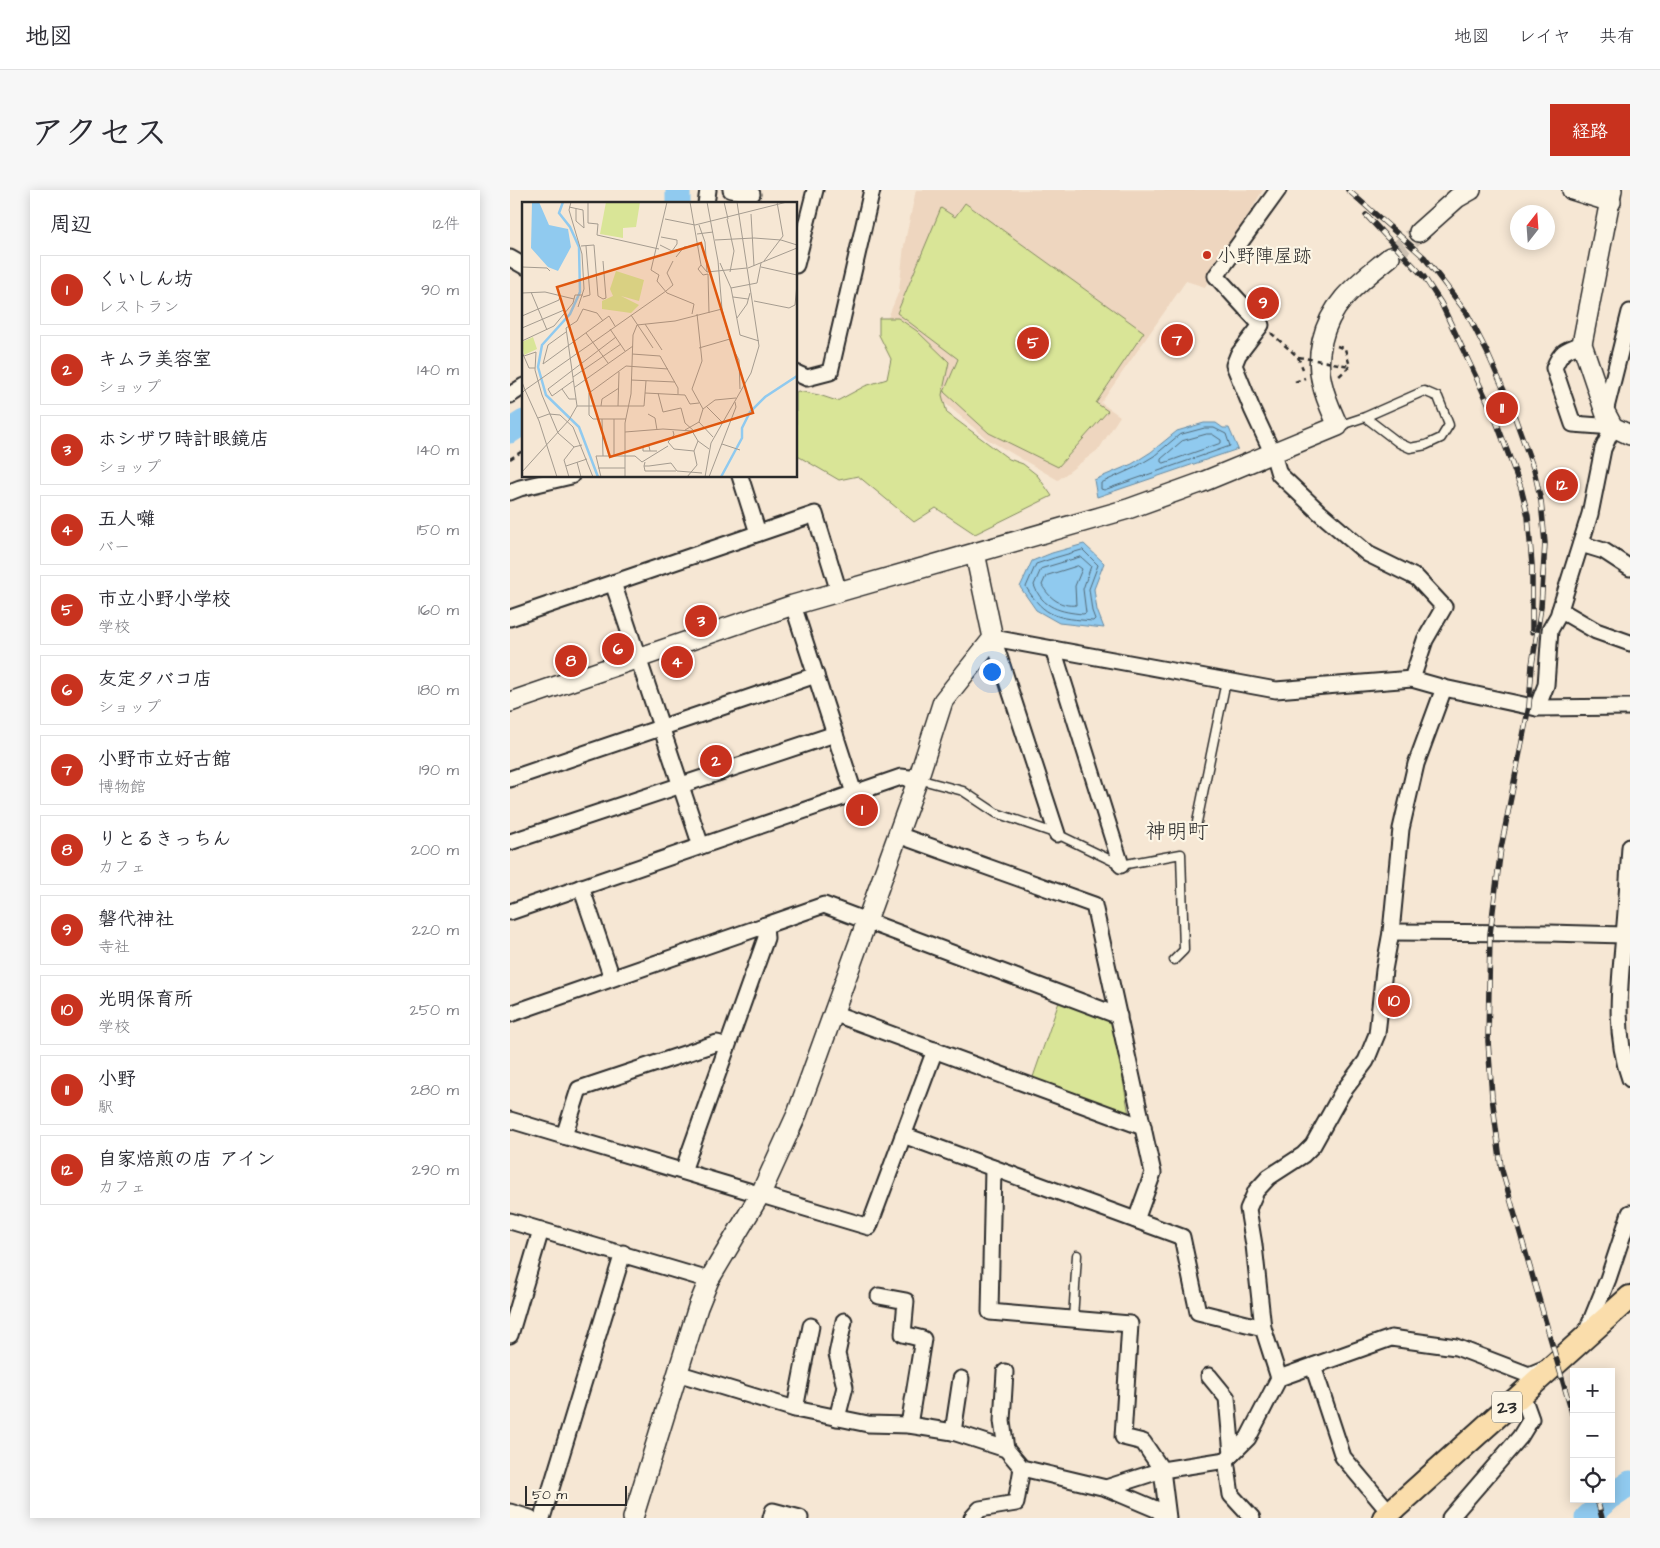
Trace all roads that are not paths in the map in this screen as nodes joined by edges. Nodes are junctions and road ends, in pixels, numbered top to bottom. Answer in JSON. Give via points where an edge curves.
{"nodes":[{"id":1,"x":731,"y":190,"type":"edge"},
{"id":2,"x":815,"y":190,"type":"edge"},
{"id":3,"x":1278,"y":190,"type":"edge"},
{"id":4,"x":1471,"y":190,"type":"edge"},
{"id":5,"x":1572,"y":190,"type":"edge"},
{"id":6,"x":869,"y":191,"type":"edge"},
{"id":7,"x":752,"y":196,"type":"edge"},
{"id":8,"x":1611,"y":196,"type":"edge"},
{"id":9,"x":1419,"y":232,"type":"tunnel mouth"},
{"id":10,"x":798,"y":257,"type":"edge"},
{"id":11,"x":1390,"y":257,"type":"tunnel mouth"},
{"id":12,"x":510,"y":258,"type":"edge"},
{"id":13,"x":522,"y":265,"type":"edge"},
{"id":14,"x":1630,"y":312,"type":"edge"},
{"id":15,"x":1582,"y":344,"type":"junction"},
{"id":16,"x":798,"y":374,"type":"edge"},
{"id":17,"x":1365,"y":417,"type":"junction"},
{"id":18,"x":1609,"y":420,"type":"junction"},
{"id":19,"x":1338,"y":426,"type":"junction"},
{"id":20,"x":1630,"y":435,"type":"edge"},
{"id":21,"x":1273,"y":454,"type":"junction"},
{"id":22,"x":562,"y":478,"type":"edge"},
{"id":23,"x":741,"y":478,"type":"edge"},
{"id":24,"x":510,"y":492,"type":"edge"},
{"id":25,"x":758,"y":533,"type":"junction"},
{"id":26,"x":1581,"y":544,"type":"junction"},
{"id":27,"x":975,"y":553,"type":"junction"},
{"id":28,"x":1630,"y":568,"type":"edge"},
{"id":29,"x":613,"y":583,"type":"junction"},
{"id":30,"x":839,"y":592,"type":"junction"},
{"id":31,"x":793,"y":605,"type":"junction"},
{"id":32,"x":1560,"y":610,"type":"junction"},
{"id":33,"x":510,"y":618,"type":"edge"},
{"id":34,"x":993,"y":638,"type":"junction"},
{"id":35,"x":1630,"y":643,"type":"edge"},
{"id":36,"x":1053,"y":649,"type":"junction"},
{"id":37,"x":637,"y":659,"type":"junction"},
{"id":38,"x":816,"y":675,"type":"junction"},
{"id":39,"x":1412,"y":679,"type":"junction"},
{"id":40,"x":1226,"y":681,"type":"junction"},
{"id":41,"x":1444,"y":688,"type":"junction"},
{"id":42,"x":510,"y":702,"type":"edge"},
{"id":43,"x":1630,"y":707,"type":"edge"},
{"id":44,"x":1537,"y":708,"type":"junction"},
{"id":45,"x":660,"y":728,"type":"junction"},
{"id":46,"x":836,"y":734,"type":"junction"},
{"id":47,"x":510,"y":779,"type":"edge"},
{"id":48,"x":918,"y":779,"type":"junction"},
{"id":49,"x":680,"y":786,"type":"junction"},
{"id":50,"x":854,"y":792,"type":"junction"},
{"id":51,"x":1196,"y":827,"type":"dead end"},
{"id":52,"x":1057,"y":834,"type":"junction"},
{"id":53,"x":898,"y":835,"type":"junction"},
{"id":54,"x":510,"y":842,"type":"edge"},
{"id":55,"x":701,"y":846,"type":"junction"},
{"id":56,"x":1630,"y":847,"type":"edge"},
{"id":57,"x":1121,"y":865,"type":"junction"},
{"id":58,"x":581,"y":887,"type":"junction"},
{"id":59,"x":510,"y":912,"type":"edge"},
{"id":60,"x":866,"y":921,"type":"junction"},
{"id":61,"x":764,"y":926,"type":"junction"},
{"id":62,"x":1391,"y":932,"type":"junction"},
{"id":63,"x":1624,"y":936,"type":"junction"},
{"id":64,"x":1174,"y":960,"type":"dead end"},
{"id":65,"x":612,"y":978,"type":"junction"},
{"id":66,"x":833,"y":1013,"type":"junction"},
{"id":67,"x":510,"y":1014,"type":"edge"},
{"id":68,"x":1119,"y":1016,"type":"junction"},
{"id":69,"x":728,"y":1046,"type":"junction"},
{"id":70,"x":935,"y":1050,"type":"junction"},
{"id":71,"x":1630,"y":1079,"type":"edge"},
{"id":72,"x":510,"y":1120,"type":"edge"},
{"id":73,"x":1143,"y":1127,"type":"junction"},
{"id":74,"x":903,"y":1135,"type":"junction"},
{"id":75,"x":564,"y":1136,"type":"junction"},
{"id":76,"x":993,"y":1168,"type":"junction"},
{"id":77,"x":683,"y":1171,"type":"junction"},
{"id":78,"x":761,"y":1194,"type":"junction"},
{"id":79,"x":1630,"y":1213,"type":"edge"},
{"id":80,"x":510,"y":1220,"type":"edge"},
{"id":81,"x":1136,"y":1220,"type":"junction"},
{"id":82,"x":541,"y":1230,"type":"junction"},
{"id":83,"x":623,"y":1253,"type":"junction"},
{"id":84,"x":1077,"y":1256,"type":"dead end"},
{"id":85,"x":709,"y":1280,"type":"junction"},
{"id":86,"x":879,"y":1296,"type":"dead end"},
{"id":87,"x":1630,"y":1297,"type":"edge"},
{"id":88,"x":1073,"y":1319,"type":"junction"},
{"id":89,"x":844,"y":1321,"type":"dead end"},
{"id":90,"x":811,"y":1326,"type":"dead end"},
{"id":91,"x":1263,"y":1328,"type":"junction"},
{"id":92,"x":510,"y":1335,"type":"edge"},
{"id":93,"x":1584,"y":1338,"type":"junction"},
{"id":94,"x":1554,"y":1365,"type":"junction"},
{"id":95,"x":1313,"y":1366,"type":"junction"},
{"id":96,"x":1005,"y":1372,"type":"dead end"},
{"id":97,"x":677,"y":1373,"type":"junction"},
{"id":98,"x":1209,"y":1376,"type":"dead end"},
{"id":99,"x":1279,"y":1378,"type":"junction"},
{"id":100,"x":961,"y":1379,"type":"dead end"},
{"id":101,"x":1522,"y":1394,"type":"junction"},
{"id":102,"x":795,"y":1409,"type":"junction"},
{"id":103,"x":837,"y":1418,"type":"junction"},
{"id":104,"x":909,"y":1425,"type":"junction"},
{"id":105,"x":953,"y":1432,"type":"junction"},
{"id":106,"x":1006,"y":1449,"type":"junction"},
{"id":107,"x":1229,"y":1457,"type":"junction"},
{"id":108,"x":1022,"y":1468,"type":"junction"},
{"id":109,"x":1162,"y":1470,"type":"junction"},
{"id":110,"x":1106,"y":1488,"type":"junction"},
{"id":111,"x":510,"y":1512,"type":"edge"},
{"id":112,"x":1387,"y":1515,"type":"edge"},
{"id":113,"x":530,"y":1518,"type":"edge"},
{"id":114,"x":542,"y":1518,"type":"edge"},
{"id":115,"x":633,"y":1518,"type":"edge"},
{"id":116,"x":771,"y":1518,"type":"edge"},
{"id":117,"x":800,"y":1518,"type":"edge"},
{"id":118,"x":972,"y":1518,"type":"edge"},
{"id":119,"x":1167,"y":1518,"type":"edge"},
{"id":120,"x":1252,"y":1518,"type":"edge"},
{"id":121,"x":1450,"y":1518,"type":"edge"}],
"edges":[{"from":1,"to":7,"type":"street"},
{"from":2,"to":10,"type":"street"},
{"from":3,"to":21,"type":"street","via":[[1216,276],[1261,325],[1234,365]]},
{"from":4,"to":9,"type":"street","via":[[1457,198]]},
{"from":5,"to":8,"type":"street"},
{"from":6,"to":16,"type":"street","via":[[830,372],[807,378]]},
{"from":8,"to":15,"type":"street"},
{"from":11,"to":19,"type":"street","via":[[1346,295],[1328,320],[1324,332],[1319,369]]},
{"from":12,"to":13,"type":"street"},
{"from":14,"to":18,"type":"street"},
{"from":15,"to":18,"type":"street"},
{"from":15,"to":18,"type":"street","via":[[1559,356],[1554,368],[1573,424]]},
{"from":17,"to":17,"type":"lane","via":[[1424,391],[1438,397],[1449,426],[1441,438],[1410,448]]},
{"from":17,"to":19,"type":"lane"},
{"from":18,"to":20,"type":"street"},
{"from":18,"to":26,"type":"street"},
{"from":19,"to":21,"type":"street"},
{"from":21,"to":27,"type":"street","via":[[1128,509]]},
{"from":21,"to":39,"type":"street","via":[[1279,474],[1319,512],[1368,554],[1417,578],[1444,607],[1425,640]]},
{"from":22,"to":24,"type":"street"},
{"from":23,"to":25,"type":"street"},
{"from":25,"to":29,"type":"street"},
{"from":25,"to":30,"type":"street","via":[[814,514]]},
{"from":26,"to":28,"type":"street","via":[[1604,551]]},
{"from":26,"to":32,"type":"street"},
{"from":27,"to":30,"type":"street"},
{"from":27,"to":34,"type":"street"},
{"from":29,"to":33,"type":"street"},
{"from":29,"to":37,"type":"street"},
{"from":30,"to":31,"type":"street"},
{"from":31,"to":37,"type":"street"},
{"from":31,"to":38,"type":"street"},
{"from":32,"to":35,"type":"street","via":[[1596,631]]},
{"from":32,"to":44,"type":"street","via":[[1550,630],[1546,685]]},
{"from":34,"to":36,"type":"street"},
{"from":34,"to":48,"type":"street","via":[[943,701]]},
{"from":34,"to":52,"type":"street"},
{"from":36,"to":40,"type":"street"},
{"from":36,"to":57,"type":"street"},
{"from":37,"to":42,"type":"street"},
{"from":37,"to":45,"type":"street"},
{"from":38,"to":45,"type":"street"},
{"from":38,"to":46,"type":"street"},
{"from":39,"to":40,"type":"street","via":[[1276,690]]},
{"from":39,"to":41,"type":"street"},
{"from":40,"to":51,"type":"lane"},
{"from":41,"to":44,"type":"street"},
{"from":41,"to":62,"type":"street","via":[[1416,764],[1401,829]]},
{"from":43,"to":44,"type":"street"},
{"from":45,"to":47,"type":"street"},
{"from":45,"to":49,"type":"street"},
{"from":46,"to":49,"type":"street"},
{"from":46,"to":50,"type":"street"},
{"from":48,"to":50,"type":"street","via":[[901,776]]},
{"from":48,"to":52,"type":"lane","via":[[963,791],[996,813]]},
{"from":48,"to":53,"type":"street"},
{"from":49,"to":54,"type":"street"},
{"from":49,"to":55,"type":"street"},
{"from":50,"to":55,"type":"street"},
{"from":52,"to":57,"type":"lane"},
{"from":53,"to":60,"type":"street"},
{"from":53,"to":68,"type":"street","via":[[1094,905]]},
{"from":55,"to":58,"type":"street"},
{"from":56,"to":63,"type":"street"},
{"from":57,"to":64,"type":"lane","via":[[1181,854],[1184,950]]},
{"from":58,"to":59,"type":"street"},
{"from":58,"to":65,"type":"street"},
{"from":60,"to":61,"type":"street","via":[[824,905]]},
{"from":60,"to":66,"type":"street"},
{"from":60,"to":68,"type":"street"},
{"from":61,"to":65,"type":"street"},
{"from":61,"to":69,"type":"street","via":[[766,938]]},
{"from":62,"to":63,"type":"street"},
{"from":62,"to":91,"type":"street","via":[[1377,1034],[1366,1061],[1342,1093],[1313,1145],[1269,1177],[1256,1191],[1248,1209]]},
{"from":63,"to":71,"type":"street","via":[[1619,982],[1622,1050]]},
{"from":65,"to":67,"type":"street"},
{"from":66,"to":70,"type":"street"},
{"from":66,"to":78,"type":"street","via":[[797,1114]]},
{"from":68,"to":73,"type":"street"},
{"from":69,"to":75,"type":"street","via":[[717,1042],[579,1089]]},
{"from":69,"to":77,"type":"street"},
{"from":70,"to":73,"type":"street"},
{"from":70,"to":74,"type":"street"},
{"from":72,"to":75,"type":"street"},
{"from":73,"to":81,"type":"street","via":[[1153,1173]]},
{"from":74,"to":76,"type":"street"},
{"from":74,"to":78,"type":"street","via":[[869,1227]]},
{"from":75,"to":77,"type":"street"},
{"from":76,"to":81,"type":"street"},
{"from":76,"to":88,"type":"street","via":[[990,1312]]},
{"from":77,"to":78,"type":"street"},
{"from":78,"to":85,"type":"street"},
{"from":79,"to":93,"type":"street"},
{"from":80,"to":82,"type":"street"},
{"from":81,"to":91,"type":"street","via":[[1182,1236],[1198,1312]]},
{"from":82,"to":83,"type":"street"},
{"from":82,"to":92,"type":"street"},
{"from":83,"to":85,"type":"street"},
{"from":83,"to":114,"type":"street"},
{"from":84,"to":88,"type":"lane"},
{"from":85,"to":97,"type":"street"},
{"from":86,"to":104,"type":"street","via":[[906,1301],[903,1334],[923,1339]]},
{"from":87,"to":93,"type":"main road","number":"23"},
{"from":88,"to":109,"type":"street","via":[[1130,1324],[1123,1437],[1143,1442]]},
{"from":89,"to":103,"type":"street","via":[[837,1354],[845,1387]]},
{"from":90,"to":102,"type":"street"},
{"from":91,"to":99,"type":"street"},
{"from":93,"to":94,"type":"main road","number":"23"},
{"from":94,"to":95,"type":"street","via":[[1529,1375],[1456,1347],[1390,1338]]},
{"from":94,"to":101,"type":"main road","number":"23"},
{"from":95,"to":99,"type":"street"},
{"from":95,"to":112,"type":"street","via":[[1343,1457]]},
{"from":96,"to":106,"type":"street","via":[[1002,1421]]},
{"from":97,"to":102,"type":"street"},
{"from":97,"to":115,"type":"street"},
{"from":98,"to":107,"type":"street","via":[[1227,1398]]},
{"from":99,"to":107,"type":"street","via":[[1248,1438]]},
{"from":100,"to":105,"type":"street"},
{"from":101,"to":112,"type":"main road","number":"23"},
{"from":101,"to":121,"type":"street","via":[[1531,1419],[1520,1437]]},
{"from":102,"to":103,"type":"street"},
{"from":103,"to":104,"type":"street","via":[[868,1424]]},
{"from":104,"to":105,"type":"street"},
{"from":105,"to":106,"type":"street"},
{"from":106,"to":108,"type":"street"},
{"from":107,"to":109,"type":"street"},
{"from":107,"to":120,"type":"street","via":[[1231,1495]]},
{"from":108,"to":110,"type":"street"},
{"from":108,"to":118,"type":"street","via":[[1016,1503],[980,1509]]},
{"from":109,"to":110,"type":"street"},
{"from":109,"to":119,"type":"street"},
{"from":110,"to":119,"type":"street","via":[[1158,1510]]},
{"from":111,"to":113,"type":"street"},
{"from":116,"to":117,"type":"street","via":[[773,1511]]}]}
